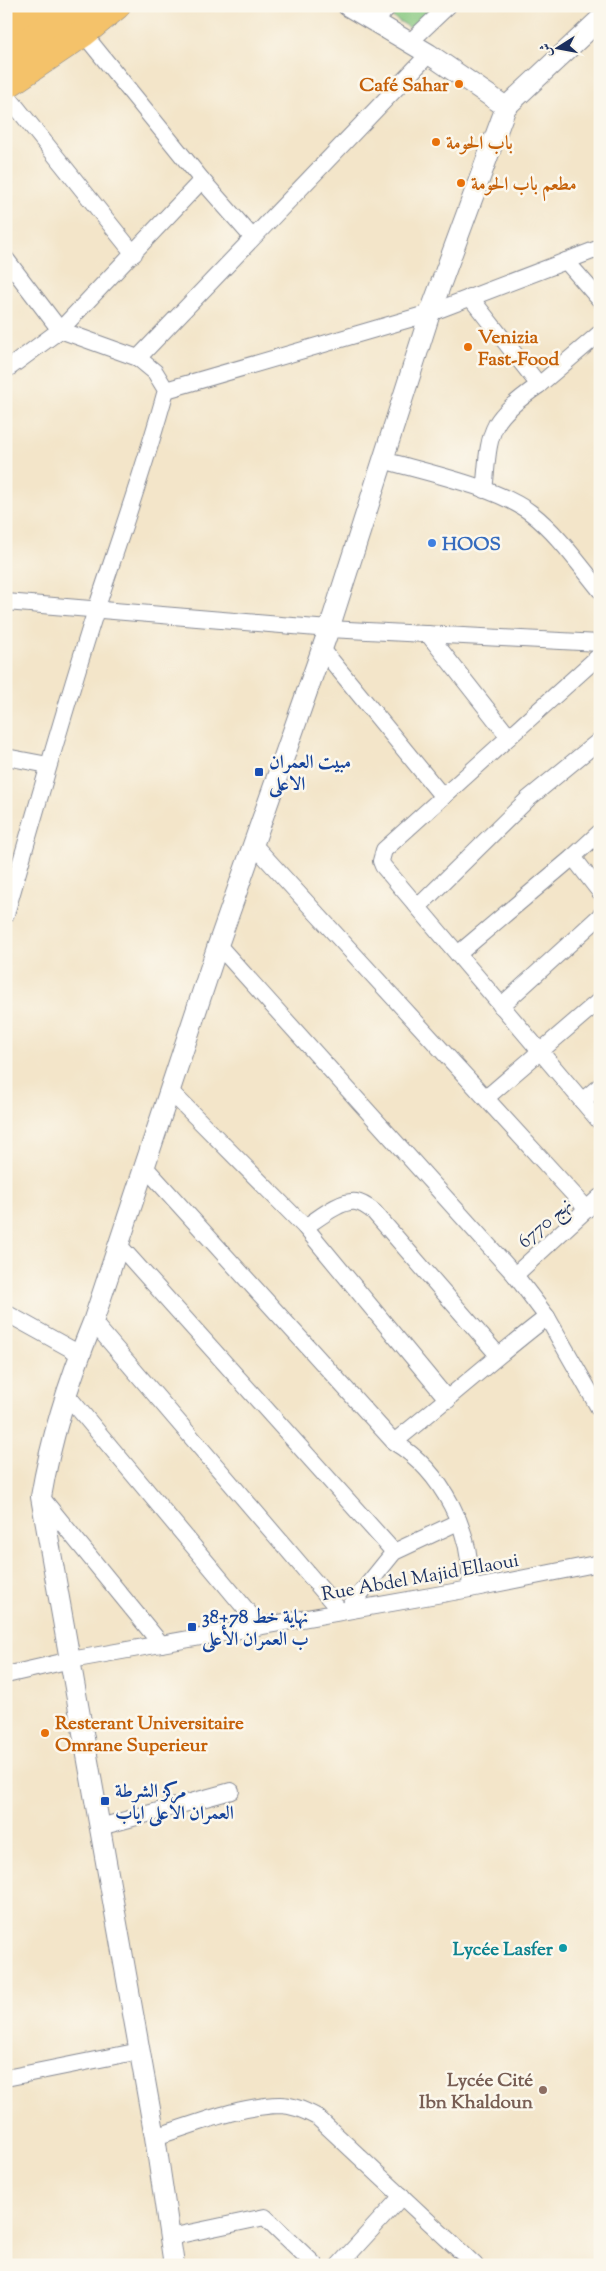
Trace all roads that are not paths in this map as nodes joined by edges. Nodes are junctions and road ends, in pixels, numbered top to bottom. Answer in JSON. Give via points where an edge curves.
{"nodes":[{"id":1,"x":40,"y":6,"type":"edge"},
{"id":2,"x":79,"y":6,"type":"edge"},
{"id":3,"x":116,"y":6,"type":"edge"},
{"id":4,"x":348,"y":6,"type":"edge"},
{"id":5,"x":389,"y":6,"type":"edge"},
{"id":6,"x":448,"y":6,"type":"edge"},
{"id":7,"x":600,"y":19,"type":"edge"},
{"id":8,"x":375,"y":21,"type":"junction"},
{"id":9,"x":6,"y":29,"type":"edge"},
{"id":10,"x":83,"y":33,"type":"junction"},
{"id":11,"x":410,"y":42,"type":"junction"},
{"id":12,"x":429,"y":54,"type":"junction"},
{"id":13,"x":6,"y":57,"type":"edge"},
{"id":14,"x":6,"y":85,"type":"edge"},
{"id":15,"x":6,"y":94,"type":"edge"},
{"id":16,"x":506,"y":107,"type":"junction"},
{"id":17,"x":202,"y":180,"type":"junction"},
{"id":18,"x":252,"y":237,"type":"junction"},
{"id":19,"x":600,"y":248,"type":"edge"},
{"id":20,"x":134,"y":254,"type":"junction"},
{"id":21,"x":6,"y":259,"type":"edge"},
{"id":22,"x":566,"y":261,"type":"junction"},
{"id":23,"x":470,"y":298,"type":"junction"},
{"id":24,"x":600,"y":300,"type":"edge"},
{"id":25,"x":430,"y":313,"type":"junction"},
{"id":26,"x":60,"y":330,"type":"junction"},
{"id":27,"x":600,"y":333,"type":"edge"},
{"id":28,"x":138,"y":358,"type":"junction"},
{"id":29,"x":6,"y":370,"type":"edge"},
{"id":30,"x":539,"y":385,"type":"junction"},
{"id":31,"x":166,"y":390,"type":"junction"},
{"id":32,"x":383,"y":460,"type":"junction"},
{"id":33,"x":484,"y":490,"type":"junction"},
{"id":34,"x":600,"y":590,"type":"edge"},
{"id":35,"x":6,"y":602,"type":"edge"},
{"id":36,"x":96,"y":610,"type":"junction"},
{"id":37,"x":329,"y":629,"type":"junction"},
{"id":38,"x":428,"y":634,"type":"junction"},
{"id":39,"x":600,"y":644,"type":"edge"},
{"id":40,"x":322,"y":649,"type":"junction"},
{"id":41,"x":600,"y":655,"type":"edge"},
{"id":42,"x":509,"y":737,"type":"junction"},
{"id":43,"x":600,"y":740,"type":"edge"},
{"id":44,"x":6,"y":757,"type":"edge"},
{"id":45,"x":48,"y":765,"type":"junction"},
{"id":46,"x":442,"y":797,"type":"junction"},
{"id":47,"x":600,"y":832,"type":"edge"},
{"id":48,"x":253,"y":844,"type":"junction"},
{"id":49,"x":573,"y":858,"type":"junction"},
{"id":50,"x":600,"y":892,"type":"edge"},
{"id":51,"x":418,"y":907,"type":"junction"},
{"id":52,"x":6,"y":914,"type":"edge"},
{"id":53,"x":600,"y":916,"type":"edge"},
{"id":54,"x":218,"y":946,"type":"junction"},
{"id":55,"x":458,"y":954,"type":"junction"},
{"id":56,"x":600,"y":1000,"type":"edge"},
{"id":57,"x":502,"y":1006,"type":"junction"},
{"id":58,"x":539,"y":1050,"type":"junction"},
{"id":59,"x":600,"y":1086,"type":"edge"},
{"id":60,"x":170,"y":1092,"type":"junction"},
{"id":61,"x":486,"y":1098,"type":"junction"},
{"id":62,"x":582,"y":1101,"type":"junction"},
{"id":63,"x":600,"y":1122,"type":"edge"},
{"id":64,"x":145,"y":1167,"type":"junction"},
{"id":65,"x":600,"y":1197,"type":"edge"},
{"id":66,"x":588,"y":1209,"type":"junction"},
{"id":67,"x":305,"y":1227,"type":"junction"},
{"id":68,"x":118,"y":1244,"type":"junction"},
{"id":69,"x":515,"y":1275,"type":"junction"},
{"id":70,"x":6,"y":1313,"type":"edge"},
{"id":71,"x":547,"y":1317,"type":"junction"},
{"id":72,"x":93,"y":1322,"type":"junction"},
{"id":73,"x":80,"y":1354,"type":"junction"},
{"id":74,"x":498,"y":1355,"type":"junction"},
{"id":75,"x":67,"y":1394,"type":"junction"},
{"id":76,"x":448,"y":1400,"type":"junction"},
{"id":77,"x":600,"y":1410,"type":"edge"},
{"id":78,"x":394,"y":1442,"type":"junction"},
{"id":79,"x":41,"y":1497,"type":"junction"},
{"id":80,"x":458,"y":1522,"type":"junction"},
{"id":81,"x":394,"y":1552,"type":"junction"},
{"id":82,"x":600,"y":1563,"type":"edge"},
{"id":83,"x":470,"y":1589,"type":"junction"},
{"id":84,"x":344,"y":1610,"type":"junction"},
{"id":85,"x":259,"y":1625,"type":"junction"},
{"id":86,"x":161,"y":1644,"type":"junction"},
{"id":87,"x":71,"y":1660,"type":"junction"},
{"id":88,"x":6,"y":1675,"type":"edge"},
{"id":89,"x":232,"y":1791,"type":"dead end"},
{"id":90,"x":100,"y":1827,"type":"junction"},
{"id":91,"x":140,"y":2051,"type":"junction"},
{"id":92,"x":6,"y":2078,"type":"edge"},
{"id":93,"x":155,"y":2137,"type":"junction"},
{"id":94,"x":402,"y":2196,"type":"junction"},
{"id":95,"x":170,"y":2238,"type":"junction"},
{"id":96,"x":174,"y":2265,"type":"edge"},
{"id":97,"x":314,"y":2265,"type":"edge"},
{"id":98,"x":339,"y":2265,"type":"edge"},
{"id":99,"x":475,"y":2265,"type":"edge"}],
"edges":[{"from":1,"to":9,"type":"highway"},
{"from":2,"to":13,"type":"highway"},
{"from":3,"to":10,"type":"highway"},
{"from":4,"to":8,"type":"street"},
{"from":5,"to":8,"type":"street"},
{"from":6,"to":11,"type":"street"},
{"from":7,"to":16,"type":"street"},
{"from":8,"to":11,"type":"street"},
{"from":10,"to":14,"type":"highway"},
{"from":10,"to":17,"type":"street"},
{"from":11,"to":12,"type":"street"},
{"from":12,"to":16,"type":"street"},
{"from":12,"to":18,"type":"street"},
{"from":15,"to":20,"type":"street"},
{"from":16,"to":25,"type":"street"},
{"from":17,"to":18,"type":"street"},
{"from":17,"to":20,"type":"street"},
{"from":18,"to":28,"type":"street"},
{"from":19,"to":22,"type":"street"},
{"from":20,"to":26,"type":"street"},
{"from":21,"to":26,"type":"street"},
{"from":22,"to":23,"type":"street"},
{"from":22,"to":24,"type":"street"},
{"from":23,"to":25,"type":"street"},
{"from":23,"to":30,"type":"street"},
{"from":25,"to":31,"type":"street"},
{"from":25,"to":32,"type":"street"},
{"from":26,"to":28,"type":"street"},
{"from":26,"to":29,"type":"street"},
{"from":27,"to":30,"type":"street"},
{"from":28,"to":31,"type":"street","via":[[155,372]]},
{"from":30,"to":33,"type":"street","via":[[524,395],[497,423],[492,434]]},
{"from":31,"to":36,"type":"street","via":[[149,452]]},
{"from":32,"to":33,"type":"street"},
{"from":32,"to":37,"type":"street"},
{"from":33,"to":34,"type":"street","via":[[505,497],[549,529]]},
{"from":35,"to":36,"type":"street"},
{"from":36,"to":37,"type":"street"},
{"from":36,"to":45,"type":"street"},
{"from":37,"to":38,"type":"street"},
{"from":37,"to":40,"type":"street"},
{"from":38,"to":39,"type":"street"},
{"from":38,"to":42,"type":"street"},
{"from":40,"to":46,"type":"street"},
{"from":40,"to":48,"type":"street"},
{"from":41,"to":42,"type":"street"},
{"from":42,"to":46,"type":"street"},
{"from":43,"to":51,"type":"street","via":[[528,799]]},
{"from":44,"to":45,"type":"street"},
{"from":45,"to":52,"type":"street"},
{"from":46,"to":51,"type":"street","via":[[381,855],[383,866]]},
{"from":47,"to":49,"type":"street"},
{"from":48,"to":54,"type":"street"},
{"from":48,"to":61,"type":"street"},
{"from":49,"to":50,"type":"street"},
{"from":49,"to":55,"type":"street"},
{"from":51,"to":55,"type":"street"},
{"from":53,"to":57,"type":"street"},
{"from":54,"to":60,"type":"street"},
{"from":54,"to":69,"type":"street"},
{"from":55,"to":57,"type":"street"},
{"from":56,"to":58,"type":"street"},
{"from":57,"to":58,"type":"street"},
{"from":58,"to":61,"type":"street"},
{"from":58,"to":62,"type":"street"},
{"from":59,"to":62,"type":"street"},
{"from":60,"to":64,"type":"street"},
{"from":60,"to":67,"type":"street"},
{"from":61,"to":66,"type":"street"},
{"from":62,"to":63,"type":"street"},
{"from":64,"to":68,"type":"street"},
{"from":64,"to":78,"type":"street"},
{"from":65,"to":66,"type":"street","name":"نهج 6770"},
{"from":66,"to":69,"type":"street","name":"نهج 6770"},
{"from":67,"to":74,"type":"street","via":[[341,1206],[354,1202],[364,1205],[374,1212]]},
{"from":67,"to":76,"type":"street"},
{"from":68,"to":72,"type":"street"},
{"from":68,"to":81,"type":"street"},
{"from":69,"to":71,"type":"street"},
{"from":70,"to":73,"type":"street"},
{"from":71,"to":74,"type":"street"},
{"from":71,"to":77,"type":"street"},
{"from":72,"to":73,"type":"street"},
{"from":72,"to":84,"type":"street"},
{"from":73,"to":75,"type":"street"},
{"from":74,"to":76,"type":"street"},
{"from":75,"to":79,"type":"street","via":[[48,1454]]},
{"from":75,"to":85,"type":"street"},
{"from":76,"to":78,"type":"street"},
{"from":78,"to":80,"type":"street","via":[[412,1453],[431,1472]]},
{"from":79,"to":86,"type":"street"},
{"from":79,"to":87,"type":"street"},
{"from":80,"to":81,"type":"street"},
{"from":80,"to":83,"type":"street","via":[[467,1542],[472,1567]]},
{"from":81,"to":84,"type":"street"},
{"from":82,"to":83,"type":"street","name":"Rue Abdel Majid Ellaoui"},
{"from":83,"to":84,"type":"street","name":"Rue Abdel Majid Ellaoui"},
{"from":84,"to":85,"type":"street","name":"Rue Abdel Majid Ellaoui"},
{"from":85,"to":86,"type":"street","name":"Rue Abdel Majid Ellaoui"},
{"from":86,"to":87,"type":"street","name":"Rue Abdel Majid Ellaoui"},
{"from":87,"to":88,"type":"street","name":"Rue Abdel Majid Ellaoui"},
{"from":87,"to":90,"type":"street"},
{"from":89,"to":90,"type":"street"},
{"from":90,"to":91,"type":"street"},
{"from":91,"to":92,"type":"street"},
{"from":91,"to":93,"type":"street"},
{"from":93,"to":94,"type":"street","via":[[239,2111],[282,2105],[304,2110],[317,2117]]},
{"from":93,"to":95,"type":"street"},
{"from":94,"to":98,"type":"street"},
{"from":94,"to":99,"type":"street"},
{"from":95,"to":96,"type":"street"},
{"from":95,"to":97,"type":"street","via":[[265,2217]]}]}
